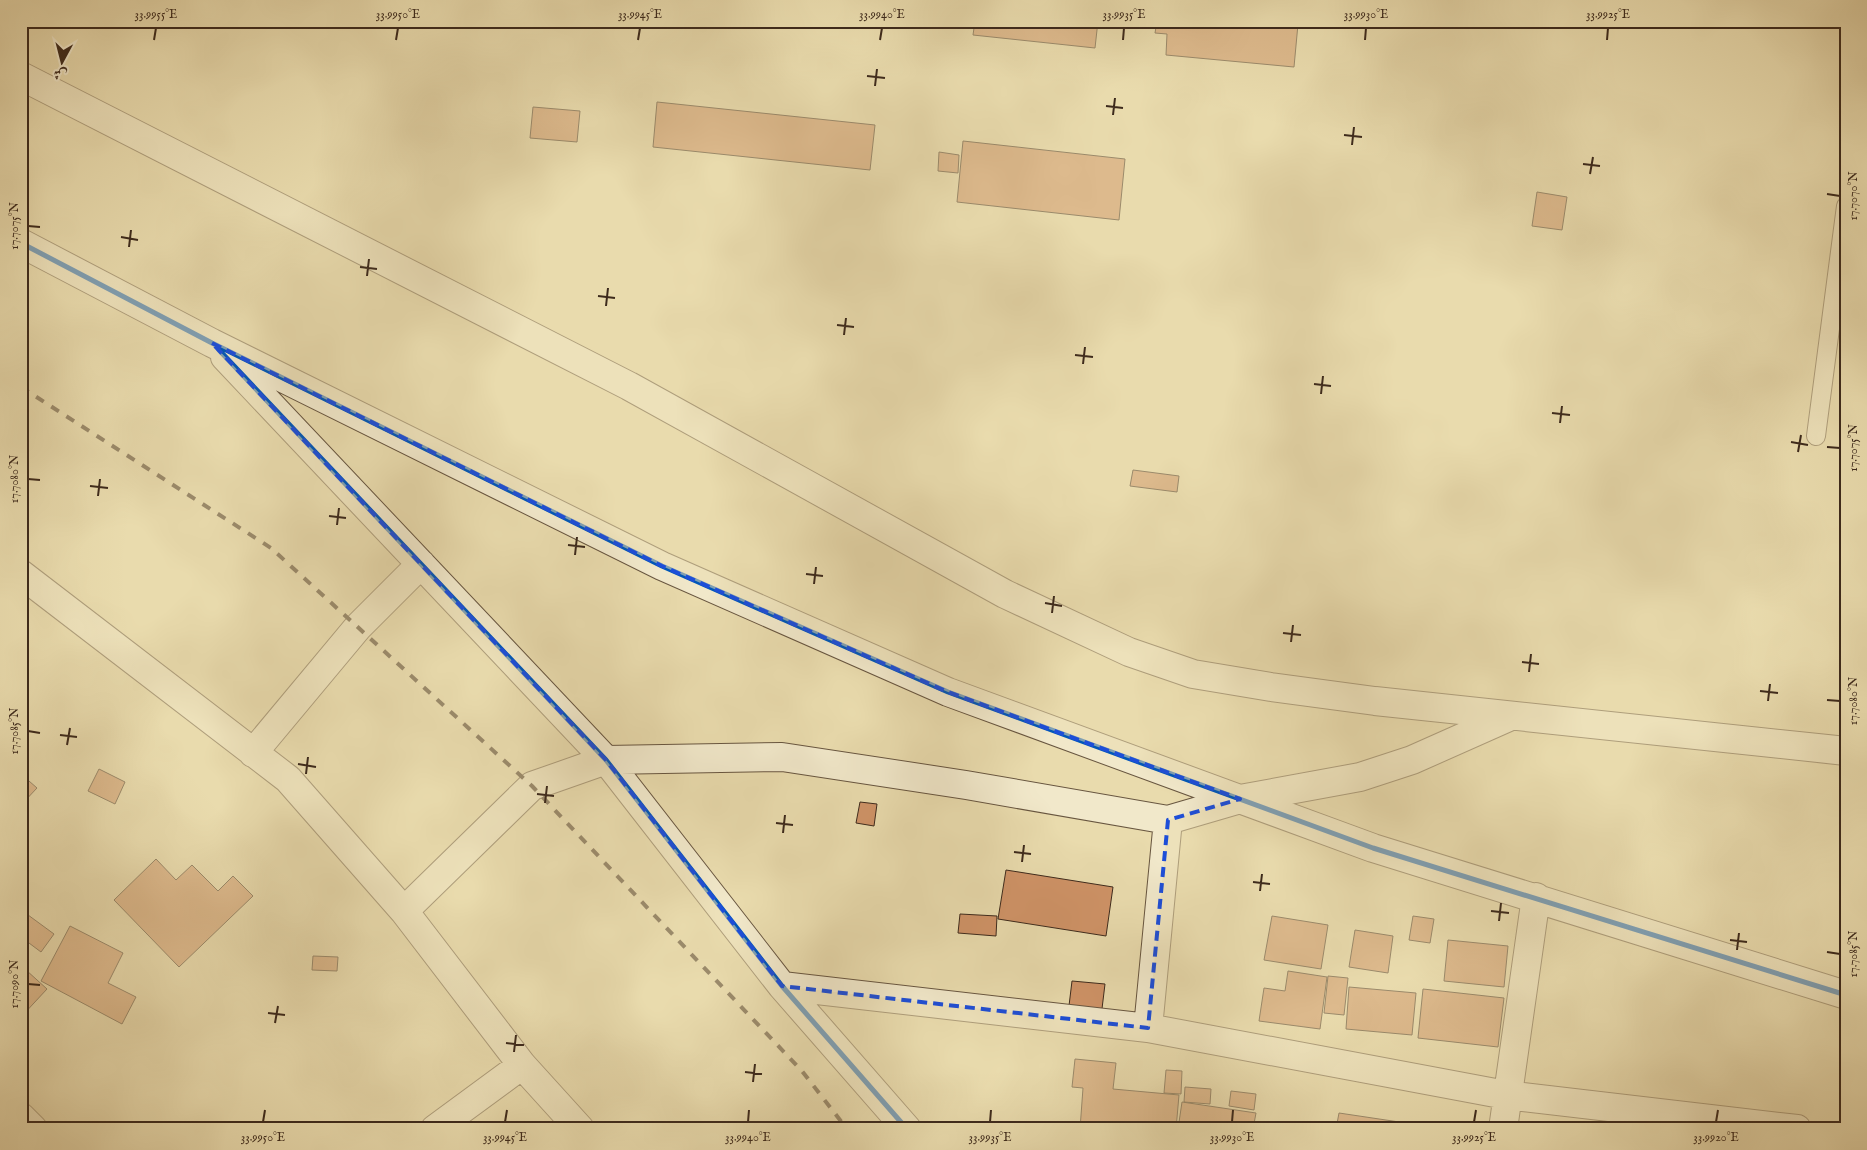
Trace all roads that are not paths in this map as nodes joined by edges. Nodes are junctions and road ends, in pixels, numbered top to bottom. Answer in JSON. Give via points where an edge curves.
{"nodes":[{"id":1,"x":21,"y":76,"type":"edge"},
{"id":2,"x":1846,"y":206,"type":"edge"},
{"id":3,"x":21,"y":244,"type":"edge"},
{"id":4,"x":212,"y":343,"type":"junction"},
{"id":5,"x":1816,"y":436,"type":"dead end"},
{"id":6,"x":421,"y":564,"type":"junction"},
{"id":7,"x":21,"y":574,"type":"edge"},
{"id":8,"x":1513,"y":716,"type":"junction"},
{"id":9,"x":1846,"y":751,"type":"edge"},
{"id":10,"x":253,"y":753,"type":"junction"},
{"id":11,"x":606,"y":760,"type":"junction"},
{"id":12,"x":1240,"y":799,"type":"junction"},
{"id":13,"x":1168,"y":820,"type":"junction"},
{"id":14,"x":1536,"y":897,"type":"junction"},
{"id":15,"x":404,"y":911,"type":"junction"},
{"id":16,"x":782,"y":986,"type":"junction"},
{"id":17,"x":1846,"y":995,"type":"edge"},
{"id":18,"x":1148,"y":1028,"type":"junction"},
{"id":19,"x":522,"y":1065,"type":"junction"},
{"id":20,"x":1506,"y":1095,"type":"junction"},
{"id":21,"x":21,"y":1117,"type":"edge"},
{"id":22,"x":32,"y":1129,"type":"edge"},
{"id":23,"x":435,"y":1129,"type":"edge"},
{"id":24,"x":580,"y":1129,"type":"edge"},
{"id":25,"x":907,"y":1129,"type":"edge"},
{"id":26,"x":1503,"y":1129,"type":"edge"},
{"id":27,"x":1798,"y":1129,"type":"edge"}],
"edges":[{"from":1,"to":8,"type":"street","via":[[629,386],[1005,594],[1129,652],[1193,674],[1271,687]]},
{"from":2,"to":5,"type":"lane"},
{"from":3,"to":4,"type":"street"},
{"from":4,"to":6,"type":"street"},
{"from":4,"to":12,"type":"street","via":[[662,566],[948,692]]},
{"from":6,"to":10,"type":"street","via":[[358,627]]},
{"from":6,"to":11,"type":"street"},
{"from":7,"to":10,"type":"street"},
{"from":8,"to":9,"type":"street"},
{"from":8,"to":12,"type":"street","via":[[1412,760],[1360,776]]},
{"from":10,"to":15,"type":"street","via":[[288,779]]},
{"from":11,"to":13,"type":"street","via":[[782,757]]},
{"from":11,"to":15,"type":"street","via":[[532,786]]},
{"from":11,"to":16,"type":"street"},
{"from":12,"to":13,"type":"street"},
{"from":12,"to":14,"type":"street","via":[[1373,848]]},
{"from":13,"to":18,"type":"street"},
{"from":14,"to":17,"type":"street"},
{"from":14,"to":20,"type":"street"},
{"from":15,"to":19,"type":"street"},
{"from":16,"to":18,"type":"street"},
{"from":16,"to":25,"type":"street"},
{"from":18,"to":20,"type":"street"},
{"from":19,"to":23,"type":"street"},
{"from":19,"to":24,"type":"street"},
{"from":20,"to":26,"type":"street"},
{"from":20,"to":27,"type":"street"},
{"from":21,"to":22,"type":"street"}]}
